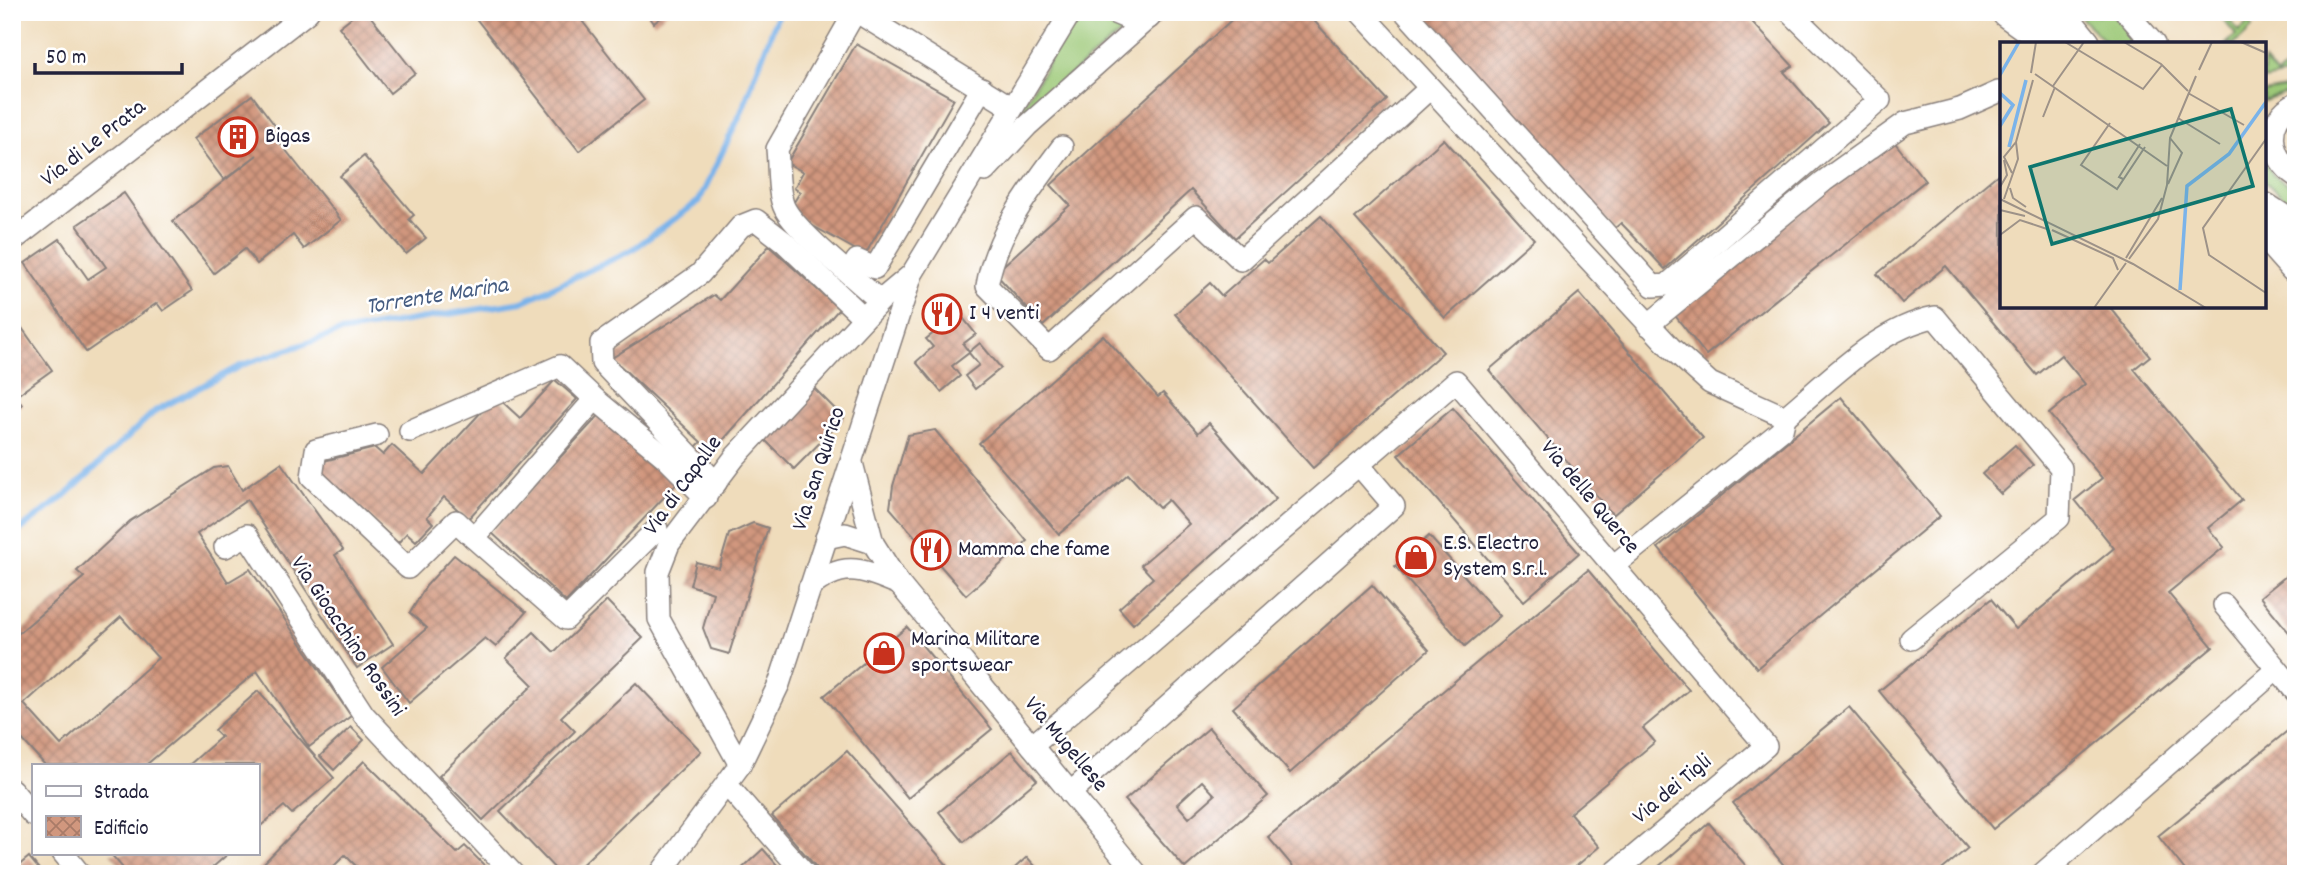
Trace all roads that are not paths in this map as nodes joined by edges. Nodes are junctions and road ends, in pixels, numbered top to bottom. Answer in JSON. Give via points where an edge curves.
{"nodes":[{"id":1,"x":856,"y":12,"type":"edge"},
{"id":2,"x":1071,"y":12,"type":"edge"},
{"id":3,"x":1112,"y":12,"type":"edge"},
{"id":4,"x":1360,"y":12,"type":"edge"},
{"id":5,"x":1405,"y":12,"type":"edge"},
{"id":6,"x":1790,"y":12,"type":"edge"},
{"id":7,"x":2008,"y":12,"type":"edge"},
{"id":8,"x":2035,"y":12,"type":"edge"},
{"id":9,"x":2058,"y":12,"type":"edge"},
{"id":10,"x":2126,"y":12,"type":"edge"},
{"id":11,"x":307,"y":13,"type":"edge"},
{"id":12,"x":1152,"y":15,"type":"edge"},
{"id":13,"x":2050,"y":42,"type":"edge"},
{"id":14,"x":2068,"y":42,"type":"edge"},
{"id":15,"x":2082,"y":42,"type":"edge"},
{"id":16,"x":2152,"y":42,"type":"edge"},
{"id":17,"x":982,"y":88,"type":"junction"},
{"id":18,"x":1430,"y":88,"type":"junction"},
{"id":19,"x":1998,"y":92,"type":"dead end"},
{"id":20,"x":2293,"y":104,"type":"edge"},
{"id":21,"x":1011,"y":107,"type":"junction"},
{"id":22,"x":2266,"y":107,"type":"edge"},
{"id":23,"x":2269,"y":143,"type":"edge"},
{"id":24,"x":1062,"y":147,"type":"dead end"},
{"id":25,"x":2296,"y":176,"type":"edge"},
{"id":26,"x":962,"y":196,"type":"junction"},
{"id":27,"x":2266,"y":210,"type":"edge"},
{"id":28,"x":2266,"y":222,"type":"edge"},
{"id":29,"x":2296,"y":230,"type":"edge"},
{"id":30,"x":2266,"y":233,"type":"edge"},
{"id":31,"x":12,"y":241,"type":"edge"},
{"id":32,"x":2296,"y":248,"type":"edge"},
{"id":33,"x":2296,"y":267,"type":"edge"},
{"id":34,"x":849,"y":273,"type":"junction"},
{"id":35,"x":912,"y":274,"type":"junction"},
{"id":36,"x":880,"y":301,"type":"junction"},
{"id":37,"x":864,"y":318,"type":"junction"},
{"id":38,"x":1648,"y":325,"type":"junction"},
{"id":39,"x":595,"y":398,"type":"junction"},
{"id":40,"x":1786,"y":416,"type":"junction"},
{"id":41,"x":411,"y":431,"type":"dead end"},
{"id":42,"x":377,"y":435,"type":"dead end"},
{"id":43,"x":851,"y":458,"type":"junction"},
{"id":44,"x":1359,"y":465,"type":"junction"},
{"id":45,"x":711,"y":491,"type":"junction"},
{"id":46,"x":657,"y":529,"type":"dead end"},
{"id":47,"x":474,"y":538,"type":"junction"},
{"id":48,"x":826,"y":538,"type":"junction"},
{"id":49,"x":873,"y":543,"type":"junction"},
{"id":50,"x":225,"y":547,"type":"dead end"},
{"id":51,"x":1613,"y":566,"type":"junction"},
{"id":52,"x":860,"y":568,"type":"junction"},
{"id":53,"x":899,"y":584,"type":"junction"},
{"id":54,"x":810,"y":588,"type":"junction"},
{"id":55,"x":2224,"y":605,"type":"dead end"},
{"id":56,"x":1911,"y":639,"type":"dead end"},
{"id":57,"x":2277,"y":669,"type":"junction"},
{"id":58,"x":2296,"y":692,"type":"edge"},
{"id":59,"x":1031,"y":746,"type":"junction"},
{"id":60,"x":1766,"y":746,"type":"joint"},
{"id":61,"x":740,"y":765,"type":"junction"},
{"id":62,"x":727,"y":785,"type":"junction"},
{"id":63,"x":12,"y":790,"type":"edge"},
{"id":64,"x":1070,"y":793,"type":"junction"},
{"id":65,"x":32,"y":814,"type":"edge"},
{"id":66,"x":64,"y":854,"type":"edge"},
{"id":67,"x":80,"y":874,"type":"edge"},
{"id":68,"x":513,"y":874,"type":"edge"},
{"id":69,"x":660,"y":874,"type":"edge"},
{"id":70,"x":805,"y":874,"type":"edge"},
{"id":71,"x":1137,"y":874,"type":"edge"},
{"id":72,"x":1613,"y":874,"type":"edge"},
{"id":73,"x":2042,"y":874,"type":"edge"}],
"edges":[{"from":1,"to":17,"type":"street"},
{"from":1,"to":34,"type":"street","via":[[778,149],[784,208]]},
{"from":2,"to":21,"type":"street","name":"Via San Quirico"},
{"from":3,"to":12,"type":"street","via":[[1132,20]]},
{"from":4,"to":18,"type":"street"},
{"from":5,"to":6,"type":"street","via":[[1653,286],[1667,285],[1880,100]]},
{"from":7,"to":13,"type":"highway"},
{"from":8,"to":14,"type":"highway"},
{"from":9,"to":15,"type":"highway"},
{"from":10,"to":16,"type":"street"},
{"from":11,"to":31,"type":"street","name":"Via di Le Prata"},
{"from":12,"to":26,"type":"street","name":"Via San Quirico","via":[[1027,126]]},
{"from":17,"to":21,"type":"street"},
{"from":17,"to":34,"type":"street","via":[[875,268],[858,260]]},
{"from":18,"to":24,"type":"street","via":[[1241,260],[1196,217],[1049,349],[987,286],[991,262],[1007,227]]},
{"from":18,"to":38,"type":"street"},
{"from":19,"to":38,"type":"street","via":[[1960,109],[1905,123],[1824,181]]},
{"from":20,"to":22,"type":"street"},
{"from":20,"to":23,"type":"street","via":[[2276,124]]},
{"from":21,"to":26,"type":"street","name":"Via San Quirico"},
{"from":23,"to":25,"type":"street"},
{"from":26,"to":35,"type":"street","name":"Via San Quirico"},
{"from":27,"to":29,"type":"highway"},
{"from":28,"to":32,"type":"highway"},
{"from":30,"to":33,"type":"highway"},
{"from":34,"to":36,"type":"street"},
{"from":35,"to":36,"type":"street","name":"Via di Capalle"},
{"from":35,"to":43,"type":"street","name":"Via San Quirico"},
{"from":36,"to":37,"type":"street","name":"Via di Capalle"},
{"from":37,"to":45,"type":"street","name":"Via di Capalle","via":[[735,457]]},
{"from":37,"to":45,"type":"street","via":[[756,220],[741,226],[700,274],[601,343],[602,363]]},
{"from":38,"to":40,"type":"street","via":[[1710,383]]},
{"from":39,"to":41,"type":"street","via":[[559,366]]},
{"from":39,"to":45,"type":"street"},
{"from":39,"to":47,"type":"street"},
{"from":40,"to":51,"type":"street","via":[[1782,430]]},
{"from":40,"to":56,"type":"street","via":[[1886,336],[1914,321],[1935,317],[2061,468],[2059,518]]},
{"from":42,"to":47,"type":"street","via":[[316,450],[312,477],[408,568],[456,521]]},
{"from":43,"to":48,"type":"street","name":"Via San Quirico"},
{"from":43,"to":49,"type":"street","name":"Via Mugellese"},
{"from":44,"to":51,"type":"street","name":"Via delle Querce","via":[[1456,382]]},
{"from":44,"to":59,"type":"street","name":"Via delle Querce"},
{"from":44,"to":64,"type":"street","via":[[1394,506]]},
{"from":45,"to":61,"type":"street","name":"Via di Capalle","via":[[669,544],[658,572],[659,619]]},
{"from":46,"to":47,"type":"street","via":[[566,619]]},
{"from":48,"to":49,"type":"street","via":[[845,534]]},
{"from":48,"to":52,"type":"street","name":"Via Mugellese"},
{"from":48,"to":54,"type":"street","name":"Via San Quirico"},
{"from":49,"to":53,"type":"street","name":"Via Mugellese"},
{"from":50,"to":68,"type":"street","name":"Via Gioacchino Rossini","via":[[247,535],[364,715]]},
{"from":51,"to":60,"type":"street","name":"Via delle Querce"},
{"from":52,"to":53,"type":"street","name":"Via Mugellese"},
{"from":52,"to":54,"type":"street","via":[[828,574]]},
{"from":53,"to":59,"type":"street","name":"Via Mugellese"},
{"from":54,"to":61,"type":"street","name":"Via San Quirico","via":[[779,684]]},
{"from":55,"to":57,"type":"street"},
{"from":57,"to":58,"type":"street"},
{"from":57,"to":73,"type":"street"},
{"from":59,"to":64,"type":"street","name":"Via Mugellese"},
{"from":60,"to":72,"type":"street","name":"Via dei Tigli"},
{"from":61,"to":62,"type":"street"},
{"from":62,"to":69,"type":"street"},
{"from":62,"to":70,"type":"street"},
{"from":63,"to":65,"type":"street"},
{"from":64,"to":71,"type":"street","name":"Via Mugellese"},
{"from":66,"to":67,"type":"street"}]}
